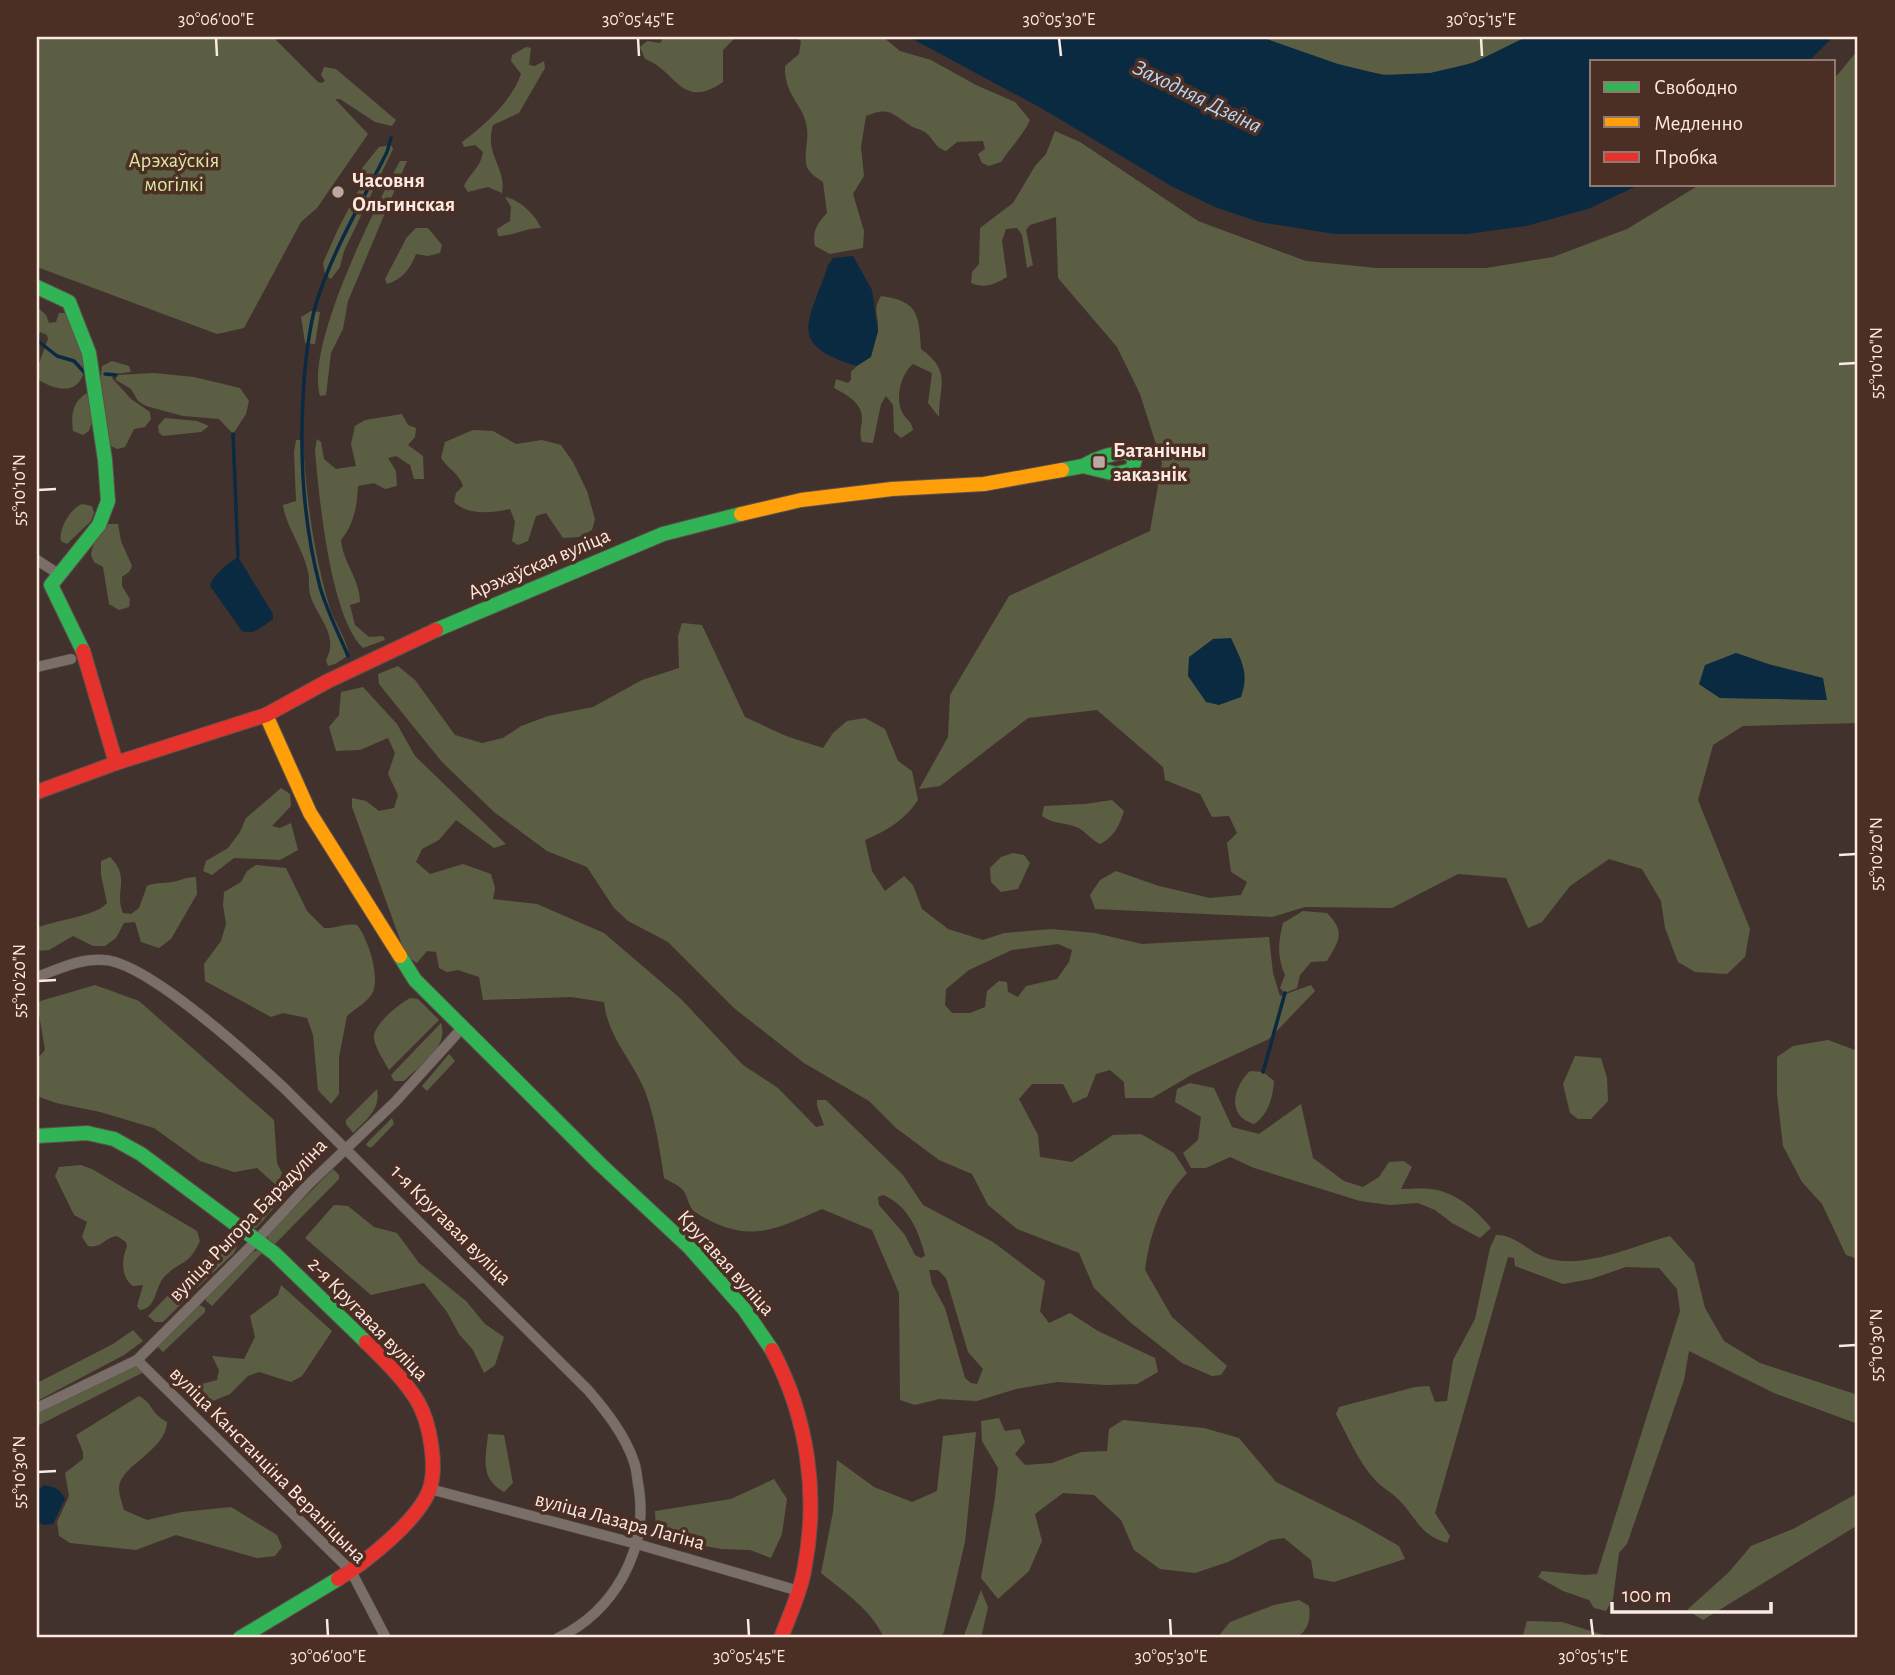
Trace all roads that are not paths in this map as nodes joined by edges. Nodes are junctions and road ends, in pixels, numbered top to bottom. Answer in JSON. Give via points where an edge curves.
{"nodes":[{"id":1,"x":37,"y":287,"type":"edge"},
{"id":2,"x":1083,"y":466,"type":"dead end"},
{"id":3,"x":37,"y":560,"type":"edge"},
{"id":4,"x":60,"y":575,"type":"junction"},
{"id":5,"x":71,"y":659,"type":"dead end"},
{"id":6,"x":37,"y":667,"type":"edge"},
{"id":7,"x":267,"y":715,"type":"junction"},
{"id":8,"x":116,"y":764,"type":"junction"},
{"id":9,"x":37,"y":792,"type":"edge"},
{"id":10,"x":37,"y":977,"type":"edge"},
{"id":11,"x":463,"y":1027,"type":"junction"},
{"id":12,"x":37,"y":1136,"type":"edge"},
{"id":13,"x":345,"y":1148,"type":"junction"},
{"id":14,"x":257,"y":1240,"type":"junction"},
{"id":15,"x":137,"y":1360,"type":"junction"},
{"id":16,"x":37,"y":1408,"type":"edge"},
{"id":17,"x":430,"y":1489,"type":"junction"},
{"id":18,"x":637,"y":1544,"type":"junction"},
{"id":19,"x":351,"y":1571,"type":"junction"},
{"id":20,"x":799,"y":1591,"type":"junction"},
{"id":21,"x":240,"y":1638,"type":"edge"},
{"id":22,"x":386,"y":1638,"type":"edge"},
{"id":23,"x":558,"y":1638,"type":"edge"},
{"id":24,"x":781,"y":1638,"type":"edge"}],
"edges":[{"from":1,"to":4,"type":"street","via":[[69,302],[82,332],[105,460],[108,501],[99,525]]},
{"from":2,"to":7,"type":"street","name":"Арэхаўская вуліца","via":[[984,484],[801,500],[663,534],[403,645]]},
{"from":3,"to":4,"type":"street"},
{"from":4,"to":8,"type":"street","via":[[51,584],[83,649]]},
{"from":5,"to":6,"type":"street"},
{"from":7,"to":8,"type":"street","name":"Арэхаўская вуліца"},
{"from":7,"to":11,"type":"street","name":"Кругавая вуліца","via":[[310,813],[415,980]]},
{"from":8,"to":9,"type":"street","name":"Арэхаўская вуліца"},
{"from":10,"to":13,"type":"street","name":"1-я Кругавая вуліца","via":[[87,960],[117,961],[141,972],[243,1051]]},
{"from":11,"to":13,"type":"street","name":"вуліца Рыгора Барадуліна"},
{"from":11,"to":20,"type":"street","name":"Кругавая вуліца","via":[[690,1248],[744,1309],[773,1352],[799,1414],[806,1446],[811,1508]]},
{"from":12,"to":14,"type":"street","name":"2-я Кругавая вуліца","via":[[87,1133],[114,1139]]},
{"from":13,"to":14,"type":"street","name":"вуліца Рыгора Барадуліна"},
{"from":13,"to":18,"type":"street","name":"1-я Кругавая вуліца","via":[[603,1408],[635,1464],[640,1496]]},
{"from":14,"to":15,"type":"street","name":"вуліца Рыгора Барадуліна"},
{"from":14,"to":17,"type":"street","name":"2-я Кругавая вуліца","via":[[391,1367],[419,1403],[433,1459]]},
{"from":15,"to":16,"type":"street","name":"вуліца Рыгора Барадуліна"},
{"from":15,"to":19,"type":"street","name":"вуліца Канстанціна Вераніцына"},
{"from":17,"to":18,"type":"street","name":"вуліца Лазара Лагіна"},
{"from":17,"to":19,"type":"street","name":"2-я Кругавая вуліца","via":[[406,1524]]},
{"from":18,"to":20,"type":"street","name":"вуліца Лазара Лагіна"},
{"from":18,"to":23,"type":"street","name":"1-я Кругавая вуліца","via":[[628,1568],[592,1617]]},
{"from":19,"to":21,"type":"street","name":"2-я Кругавая вуліца"},
{"from":19,"to":22,"type":"street","name":"вуліца Канстанціна Вераніцына"},
{"from":20,"to":24,"type":"street","name":"Кругавая вуліца"}]}
